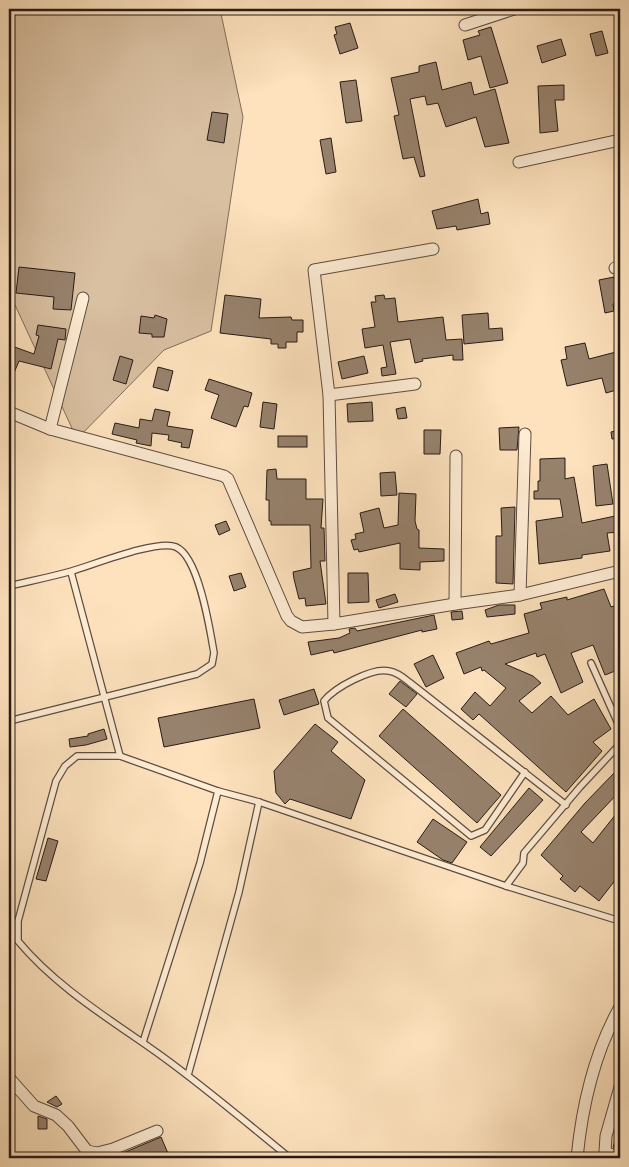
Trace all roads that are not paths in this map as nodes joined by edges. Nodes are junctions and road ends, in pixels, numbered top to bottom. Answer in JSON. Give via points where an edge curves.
{"nodes":[{"id":1,"x":514,"y":9,"type":"edge"},
{"id":2,"x":465,"y":25,"type":"dead end"},
{"id":3,"x":620,"y":140,"type":"edge"},
{"id":4,"x":519,"y":162,"type":"dead end"},
{"id":5,"x":433,"y":249,"type":"dead end"},
{"id":6,"x":83,"y":298,"type":"dead end"},
{"id":7,"x":415,"y":384,"type":"dead end"},
{"id":8,"x":329,"y":395,"type":"junction"},
{"id":9,"x":9,"y":412,"type":"edge"},
{"id":10,"x":50,"y":429,"type":"junction"},
{"id":11,"x":525,"y":434,"type":"dead end"},
{"id":12,"x":456,"y":456,"type":"dead end"},
{"id":13,"x":620,"y":571,"type":"edge"},
{"id":14,"x":71,"y":572,"type":"junction"},
{"id":15,"x":9,"y":586,"type":"edge"},
{"id":16,"x":520,"y":596,"type":"junction"},
{"id":17,"x":455,"y":604,"type":"junction"},
{"id":18,"x":334,"y":624,"type":"junction"},
{"id":19,"x":592,"y":663,"type":"dead end"},
{"id":20,"x":105,"y":697,"type":"junction"},
{"id":21,"x":9,"y":721,"type":"edge"},
{"id":22,"x":620,"y":728,"type":"edge"},
{"id":23,"x":620,"y":744,"type":"edge"},
{"id":24,"x":120,"y":756,"type":"junction"},
{"id":25,"x":525,"y":772,"type":"junction"},
{"id":26,"x":218,"y":791,"type":"junction"},
{"id":27,"x":258,"y":802,"type":"junction"},
{"id":28,"x":566,"y":805,"type":"junction"},
{"id":29,"x":506,"y":886,"type":"junction"},
{"id":30,"x":620,"y":921,"type":"edge"},
{"id":31,"x":620,"y":1007,"type":"edge"},
{"id":32,"x":142,"y":1042,"type":"junction"},
{"id":33,"x":188,"y":1075,"type":"junction"},
{"id":34,"x":9,"y":1078,"type":"edge"},
{"id":35,"x":620,"y":1088,"type":"edge"},
{"id":36,"x":157,"y":1131,"type":"dead end"},
{"id":37,"x":290,"y":1158,"type":"edge"},
{"id":38,"x":577,"y":1158,"type":"edge"},
{"id":39,"x":620,"y":1158,"type":"edge"}],
"edges":[{"from":1,"to":2,"type":"street"},
{"from":3,"to":4,"type":"street"},
{"from":5,"to":8,"type":"street","via":[[314,270]]},
{"from":6,"to":10,"type":"street"},
{"from":7,"to":8,"type":"street"},
{"from":8,"to":18,"type":"street"},
{"from":9,"to":10,"type":"street"},
{"from":10,"to":18,"type":"street","via":[[228,478],[291,621],[302,627]]},
{"from":11,"to":16,"type":"street"},
{"from":12,"to":17,"type":"street"},
{"from":13,"to":16,"type":"street"},
{"from":14,"to":15,"type":"lane"},
{"from":14,"to":20,"type":"lane"},
{"from":14,"to":20,"type":"lane","via":[[143,549],[167,545],[177,547],[186,556],[195,573],[211,636],[212,664],[197,674]]},
{"from":16,"to":17,"type":"street"},
{"from":17,"to":18,"type":"street"},
{"from":19,"to":22,"type":"lane"},
{"from":20,"to":21,"type":"lane"},
{"from":20,"to":24,"type":"lane"},
{"from":23,"to":28,"type":"lane"},
{"from":24,"to":26,"type":"lane"},
{"from":24,"to":32,"type":"lane","via":[[77,756],[65,766],[56,781],[18,921],[18,942],[40,966],[84,1002]]},
{"from":25,"to":25,"type":"lane","via":[[409,682],[388,670],[372,672],[330,692],[324,701],[328,718],[471,836],[485,830]]},
{"from":25,"to":28,"type":"lane"},
{"from":26,"to":27,"type":"lane"},
{"from":26,"to":32,"type":"lane","via":[[200,862]]},
{"from":27,"to":29,"type":"lane"},
{"from":27,"to":33,"type":"lane","via":[[239,892]]},
{"from":28,"to":29,"type":"lane","via":[[524,852],[523,863]]},
{"from":29,"to":30,"type":"lane"},
{"from":31,"to":38,"type":"street","via":[[594,1069],[582,1114]]},
{"from":32,"to":33,"type":"lane"},
{"from":33,"to":37,"type":"lane"},
{"from":34,"to":36,"type":"street","via":[[34,1106],[56,1115],[68,1126],[87,1151],[97,1153],[113,1149]]},
{"from":35,"to":39,"type":"street","via":[[606,1136],[605,1152]]}]}
